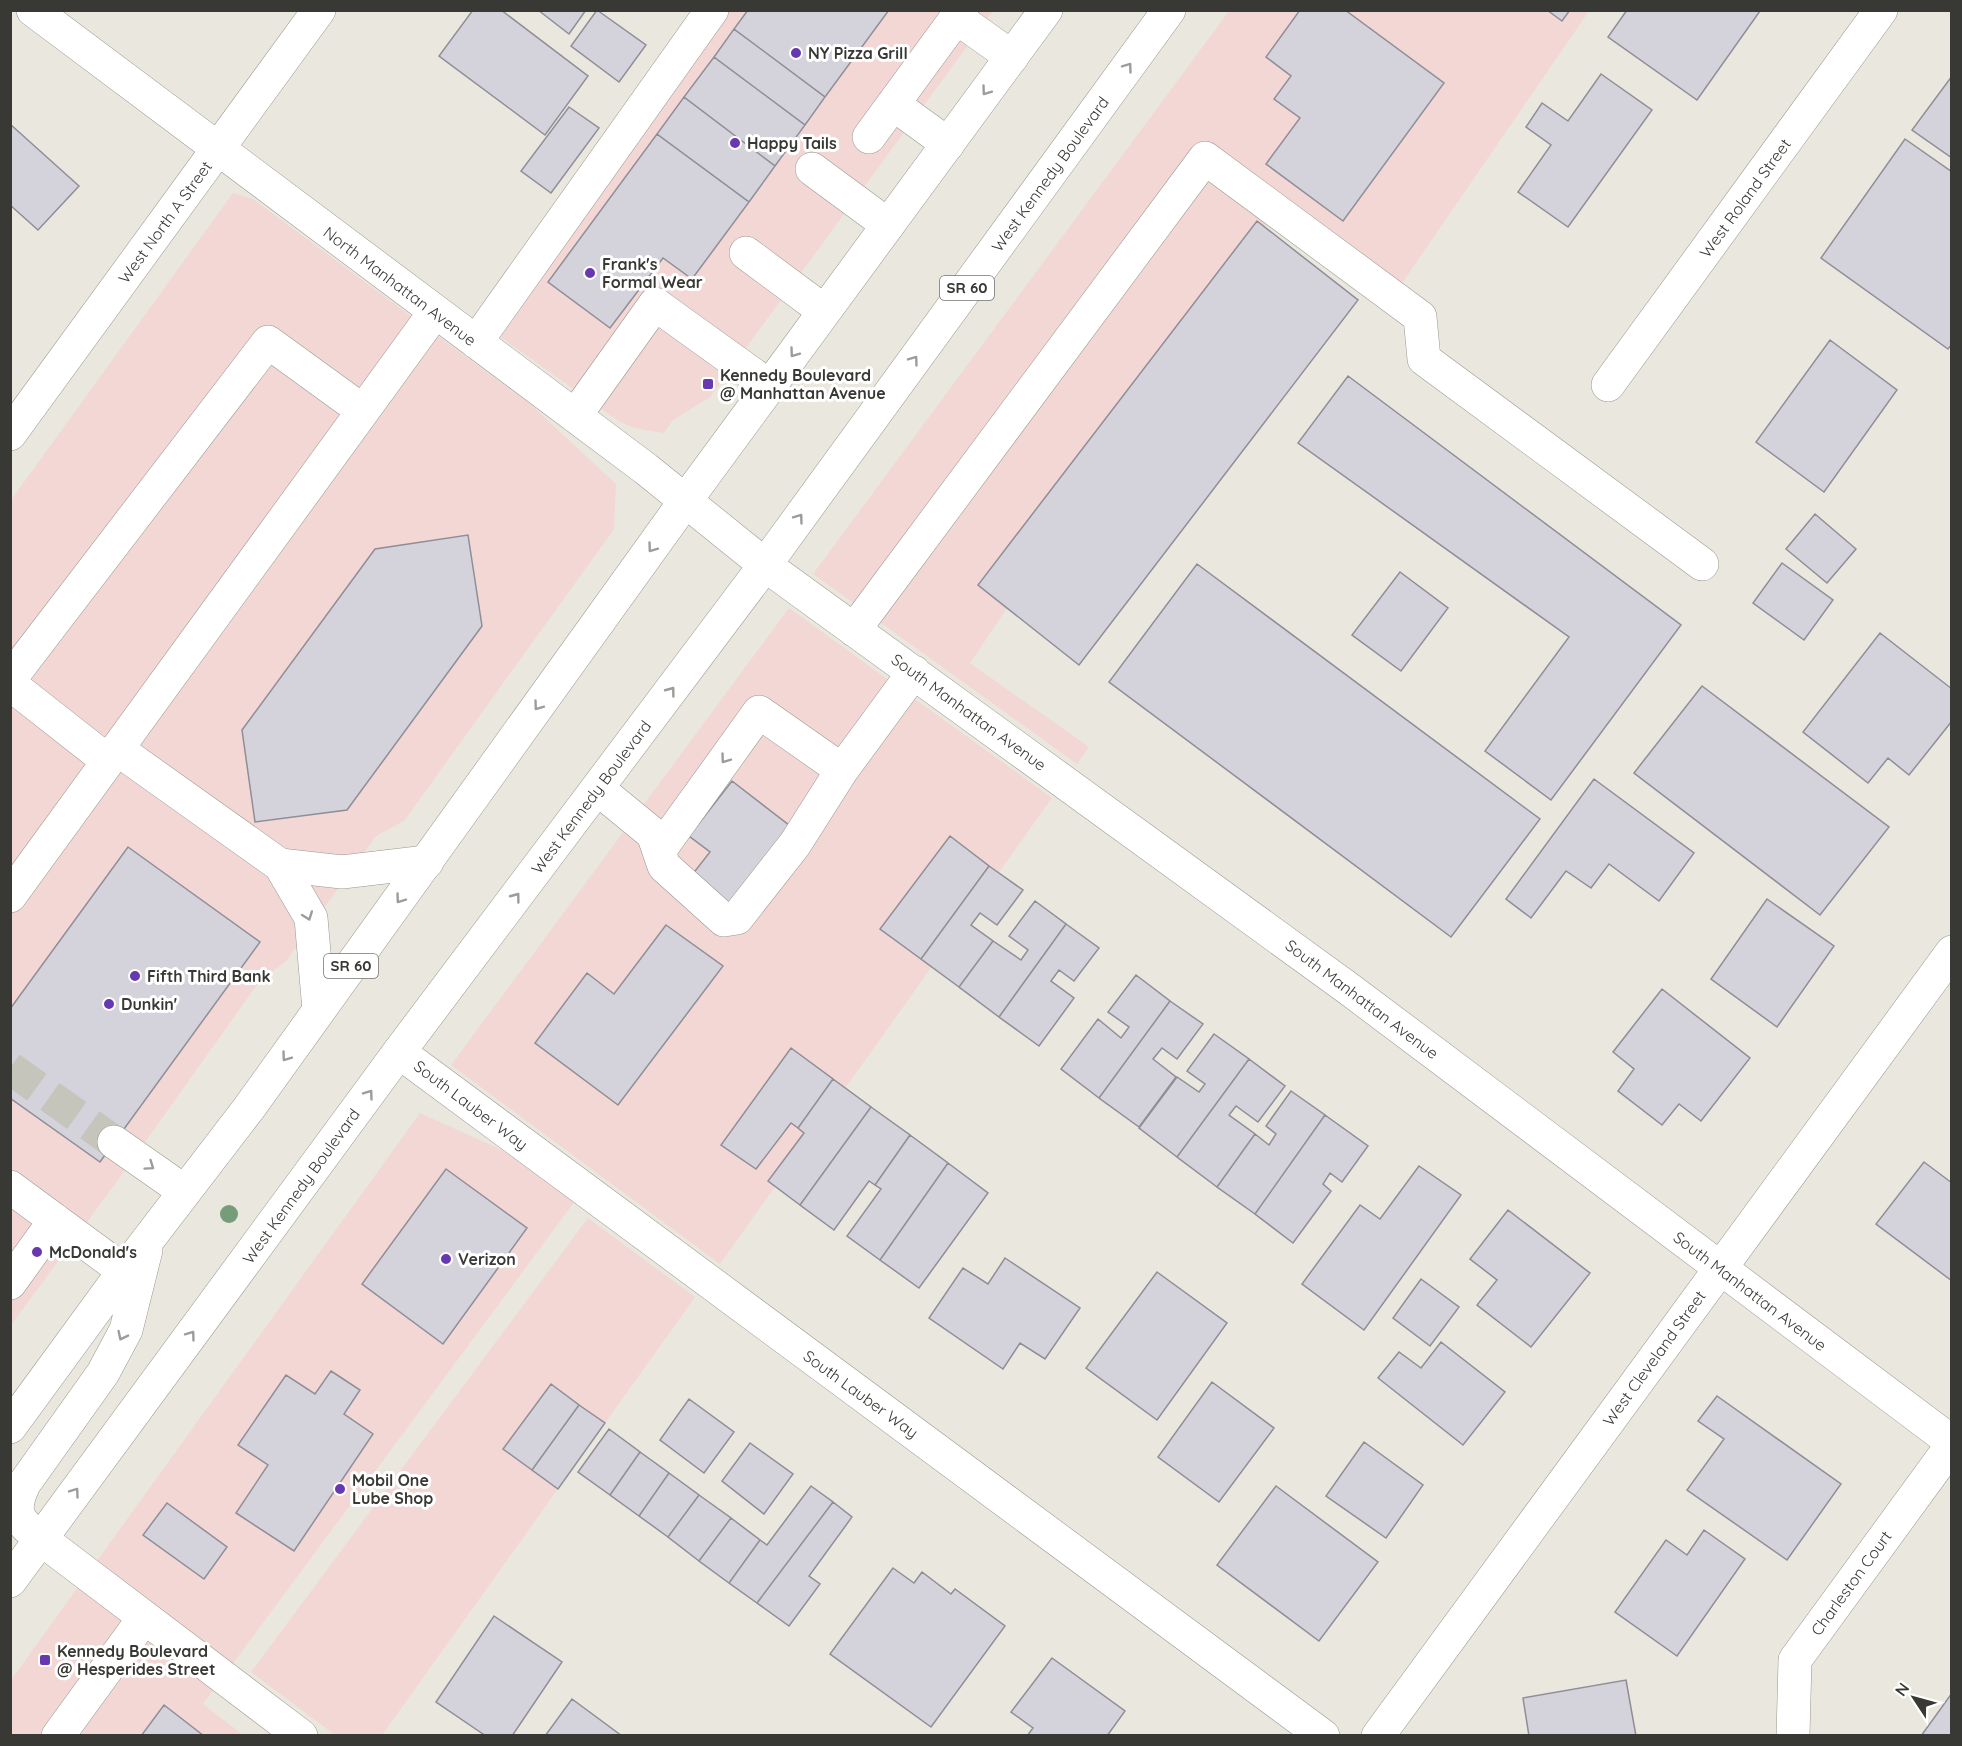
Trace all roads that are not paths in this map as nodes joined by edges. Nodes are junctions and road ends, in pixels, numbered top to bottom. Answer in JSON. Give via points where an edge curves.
{"nodes":[{"id":1,"x":33,"y":10,"type":"edge"},
{"id":2,"x":319,"y":10,"type":"edge"},
{"id":3,"x":712,"y":10,"type":"edge"},
{"id":4,"x":1046,"y":10,"type":"edge"},
{"id":5,"x":1169,"y":10,"type":"edge"},
{"id":6,"x":1881,"y":10,"type":"edge"},
{"id":7,"x":960,"y":14,"type":"edge"},
{"id":8,"x":1012,"y":57,"type":"junction"},
{"id":9,"x":894,"y":104,"type":"junction"},
{"id":10,"x":869,"y":137,"type":"dead end"},
{"id":11,"x":948,"y":144,"type":"junction"},
{"id":12,"x":218,"y":150,"type":"junction"},
{"id":13,"x":812,"y":170,"type":"dead end"},
{"id":14,"x":888,"y":225,"type":"junction"},
{"id":15,"x":746,"y":253,"type":"dead end"},
{"id":16,"x":824,"y":311,"type":"junction"},
{"id":17,"x":435,"y":312,"type":"junction"},
{"id":18,"x":476,"y":342,"type":"junction"},
{"id":19,"x":1608,"y":385,"type":"dead end"},
{"id":20,"x":769,"y":386,"type":"junction"},
{"id":21,"x":363,"y":411,"type":"junction"},
{"id":22,"x":575,"y":416,"type":"junction"},
{"id":23,"x":10,"y":434,"type":"edge"},
{"id":24,"x":686,"y":500,"type":"junction"},
{"id":25,"x":1702,"y":564,"type":"dead end"},
{"id":26,"x":765,"y":565,"type":"junction"},
{"id":27,"x":854,"y":630,"type":"junction"},
{"id":28,"x":914,"y":672,"type":"junction"},
{"id":29,"x":10,"y":679,"type":"edge"},
{"id":30,"x":10,"y":684,"type":"edge"},
{"id":31,"x":112,"y":755,"type":"junction"},
{"id":32,"x":842,"y":770,"type":"junction"},
{"id":33,"x":598,"y":789,"type":"junction"},
{"id":34,"x":659,"y":851,"type":"junction"},
{"id":35,"x":427,"y":862,"type":"junction"},
{"id":36,"x":280,"y":865,"type":"junction"},
{"id":37,"x":10,"y":896,"type":"edge"},
{"id":38,"x":1952,"y":952,"type":"edge"},
{"id":39,"x":319,"y":1010,"type":"junction"},
{"id":40,"x":399,"y":1052,"type":"junction"},
{"id":41,"x":114,"y":1142,"type":"tunnel mouth"},
{"id":42,"x":10,"y":1187,"type":"edge"},
{"id":43,"x":184,"y":1191,"type":"junction"},
{"id":44,"x":55,"y":1220,"type":"junction"},
{"id":45,"x":148,"y":1239,"type":"junction"},
{"id":46,"x":1720,"y":1268,"type":"junction"},
{"id":47,"x":124,"y":1271,"type":"junction"},
{"id":48,"x":10,"y":1283,"type":"edge"},
{"id":49,"x":10,"y":1427,"type":"edge"},
{"id":50,"x":1952,"y":1443,"type":"edge"},
{"id":51,"x":41,"y":1539,"type":"junction"},
{"id":52,"x":10,"y":1581,"type":"edge"},
{"id":53,"x":144,"y":1618,"type":"junction"},
{"id":54,"x":58,"y":1736,"type":"edge"},
{"id":55,"x":301,"y":1736,"type":"edge"},
{"id":56,"x":1323,"y":1736,"type":"edge"},
{"id":57,"x":1378,"y":1736,"type":"edge"},
{"id":58,"x":1793,"y":1736,"type":"edge"}],
"edges":[{"from":1,"to":12,"type":"street","name":"North Manhattan Avenue"},
{"from":2,"to":12,"type":"street","name":"West North A Street"},
{"from":3,"to":18,"type":"street"},
{"from":4,"to":8,"type":"street","number":"SR 60"},
{"from":26,"to":5,"type":"street","name":"West Kennedy Boulevard","number":"SR 60","one_way":true},
{"from":6,"to":19,"type":"street","name":"West Roland Street"},
{"from":7,"to":8,"type":"street"},
{"from":7,"to":9,"type":"street"},
{"from":8,"to":11,"type":"street","number":"SR 60","one_way":true},
{"from":9,"to":10,"type":"street"},
{"from":9,"to":11,"type":"street"},
{"from":11,"to":14,"type":"street","number":"SR 60"},
{"from":12,"to":17,"type":"street","name":"North Manhattan Avenue"},
{"from":12,"to":23,"type":"street","name":"West North A Street"},
{"from":13,"to":14,"type":"street"},
{"from":14,"to":16,"type":"street","number":"SR 60"},
{"from":15,"to":16,"type":"street"},
{"from":16,"to":20,"type":"street","number":"SR 60","one_way":true},
{"from":17,"to":18,"type":"street","name":"North Manhattan Avenue"},
{"from":17,"to":21,"type":"street"},
{"from":18,"to":22,"type":"street","name":"North Manhattan Avenue"},
{"from":20,"to":22,"type":"street","via":[[655,304]]},
{"from":20,"to":24,"type":"street","number":"SR 60"},
{"from":21,"to":29,"type":"street","via":[[268,342]]},
{"from":21,"to":31,"type":"street"},
{"from":22,"to":24,"type":"street","name":"North Manhattan Avenue"},
{"from":24,"to":26,"type":"street","name":"North Manhattan Avenue"},
{"from":24,"to":35,"type":"street","number":"SR 60","one_way":true},
{"from":25,"to":27,"type":"street","via":[[1424,359],[1420,317],[1205,158]]},
{"from":26,"to":27,"type":"street","name":"South Manhattan Avenue"},
{"from":33,"to":26,"type":"street","name":"West Kennedy Boulevard","number":"SR 60","one_way":true},
{"from":27,"to":28,"type":"street","name":"South Manhattan Avenue"},
{"from":28,"to":32,"type":"street"},
{"from":28,"to":46,"type":"street","name":"South Manhattan Avenue","via":[[1359,996]]},
{"from":30,"to":31,"type":"street"},
{"from":31,"to":36,"type":"street"},
{"from":31,"to":37,"type":"street"},
{"from":32,"to":34,"type":"street","one_way":true,"via":[[759,712]]},
{"from":32,"to":34,"type":"street","via":[[795,844],[737,918],[724,920],[664,866]]},
{"from":33,"to":34,"type":"street","via":[[653,834]]},
{"from":40,"to":33,"type":"street","name":"West Kennedy Boulevard","number":"SR 60","one_way":true},
{"from":35,"to":36,"type":"street","via":[[342,872]]},
{"from":35,"to":39,"type":"street","number":"SR 60","one_way":true},
{"from":36,"to":39,"type":"street","one_way":true,"via":[[311,918]]},
{"from":38,"to":46,"type":"street","name":"West Cleveland Street"},
{"from":39,"to":43,"type":"street","number":"SR 60","one_way":true},
{"from":51,"to":40,"type":"street","name":"West Kennedy Boulevard","number":"SR 60","one_way":true},
{"from":40,"to":56,"type":"street","name":"South Lauber Way"},
{"from":41,"to":43,"type":"street","one_way":true},
{"from":42,"to":44,"type":"street"},
{"from":43,"to":45,"type":"street","number":"SR 60"},
{"from":44,"to":47,"type":"street"},
{"from":44,"to":48,"type":"street"},
{"from":45,"to":47,"type":"street","number":"SR 60"},
{"from":45,"to":51,"type":"street","one_way":true,"via":[[126,1330],[103,1373],[17,1499],[16,1511],[22,1524]]},
{"from":46,"to":50,"type":"street","name":"South Manhattan Avenue"},
{"from":46,"to":57,"type":"street","name":"West Cleveland Street"},
{"from":47,"to":49,"type":"street","number":"SR 60"},
{"from":50,"to":58,"type":"street","name":"Charleston Court","via":[[1795,1660]]},
{"from":51,"to":52,"type":"street","name":"West Kennedy Boulevard","number":"SR 60"},
{"from":51,"to":53,"type":"street"},
{"from":53,"to":54,"type":"street"},
{"from":53,"to":55,"type":"street"}]}
